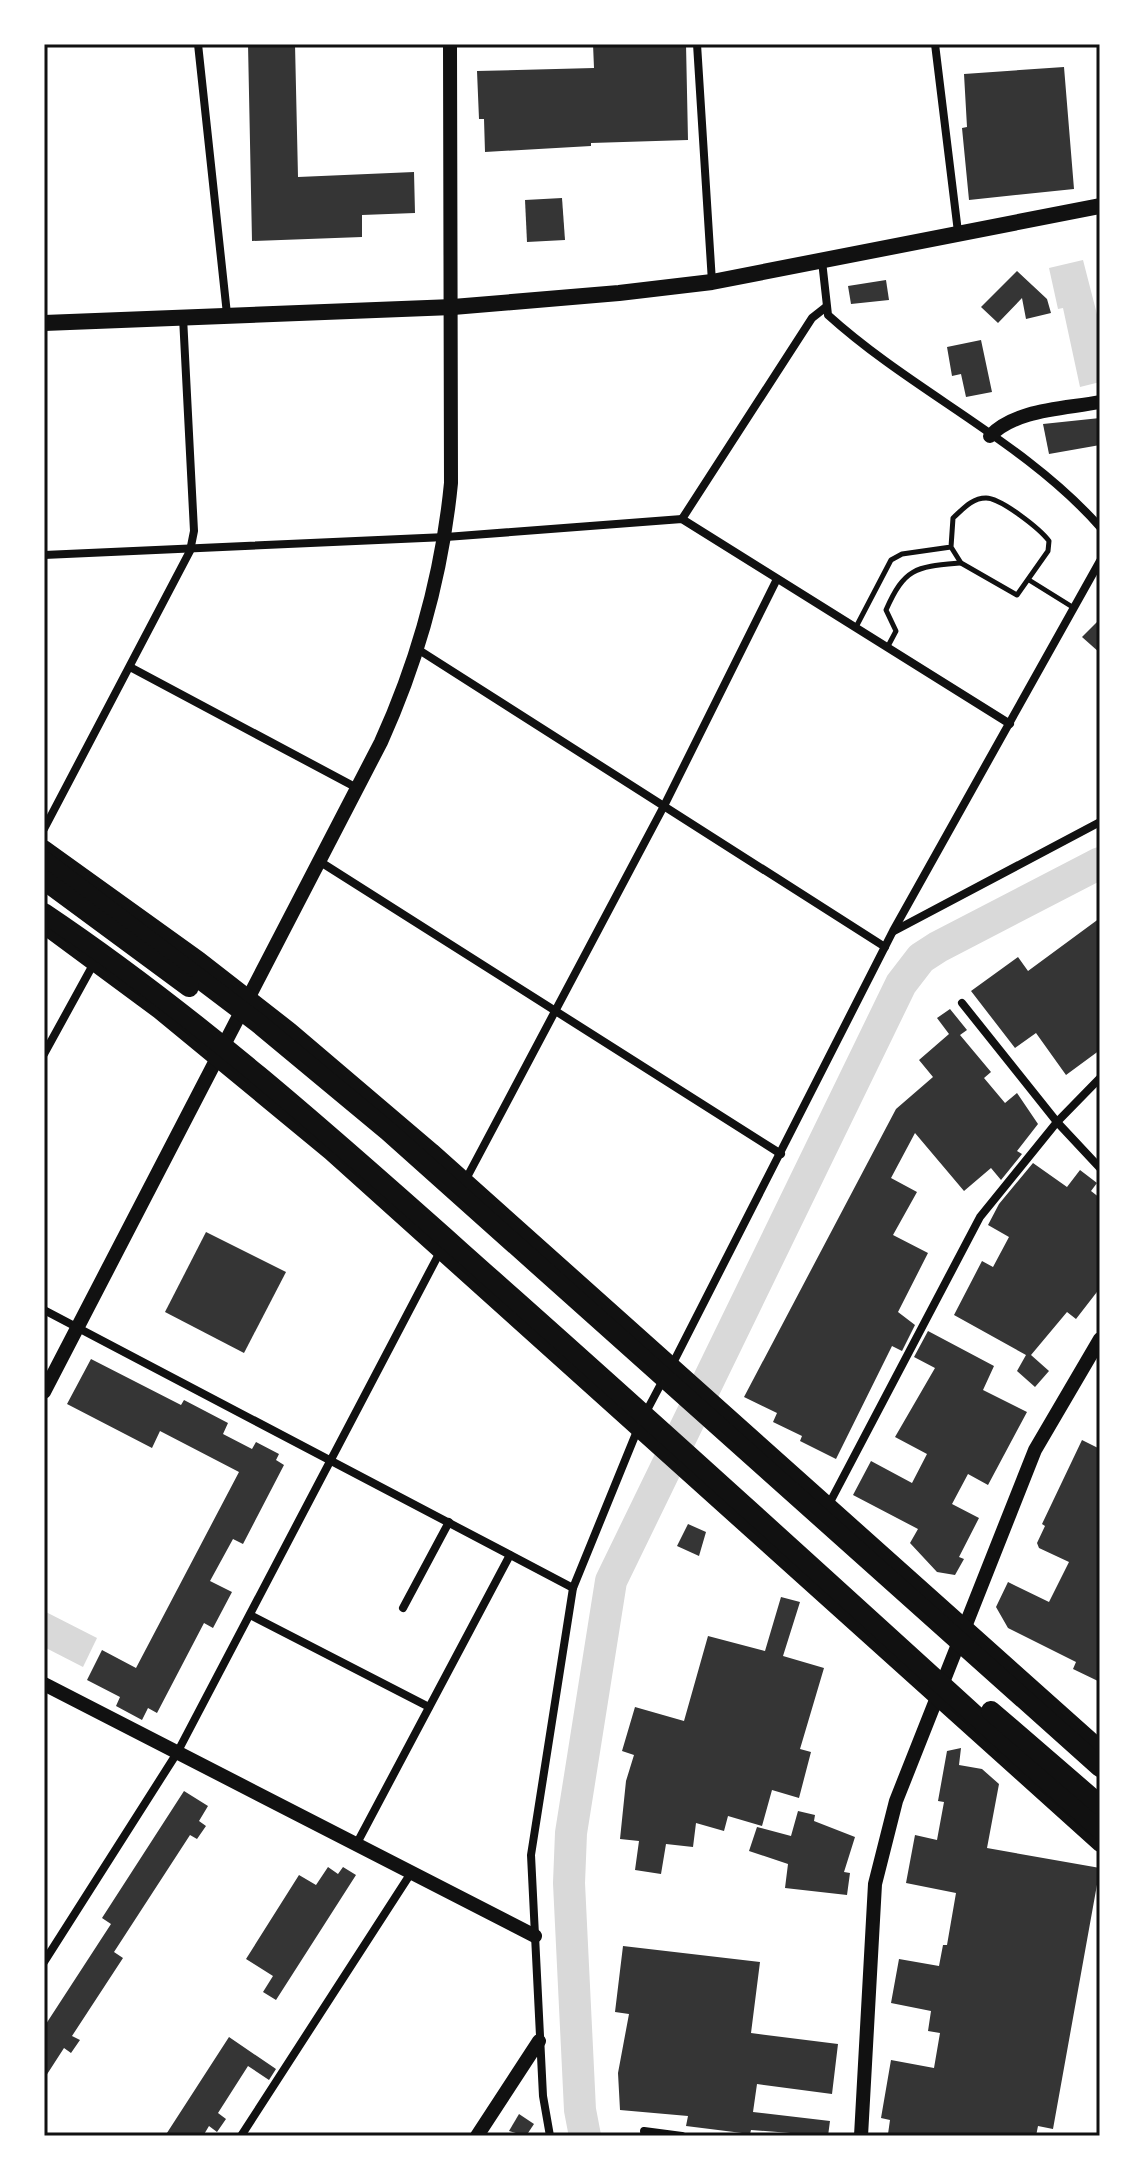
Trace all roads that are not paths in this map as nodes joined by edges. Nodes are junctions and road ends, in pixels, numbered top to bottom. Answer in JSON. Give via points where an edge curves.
{"nodes":[{"id":1,"x":198,"y":44,"type":"edge"},
{"id":2,"x":450,"y":44,"type":"edge"},
{"id":3,"x":697,"y":44,"type":"edge"},
{"id":4,"x":935,"y":44,"type":"edge"},
{"id":5,"x":1100,"y":206,"type":"edge"},
{"id":6,"x":958,"y":232,"type":"junction"},
{"id":7,"x":822,"y":261,"type":"junction"},
{"id":8,"x":712,"y":282,"type":"junction"},
{"id":9,"x":453,"y":307,"type":"junction"},
{"id":10,"x":826,"y":307,"type":"junction"},
{"id":11,"x":227,"y":314,"type":"junction"},
{"id":12,"x":183,"y":316,"type":"junction"},
{"id":13,"x":44,"y":323,"type":"edge"},
{"id":14,"x":1100,"y":402,"type":"edge"},
{"id":15,"x":990,"y":436,"type":"junction"},
{"id":16,"x":682,"y":519,"type":"junction"},
{"id":17,"x":1100,"y":527,"type":"edge"},
{"id":18,"x":446,"y":537,"type":"junction"},
{"id":19,"x":951,"y":547,"type":"junction"},
{"id":20,"x":190,"y":551,"type":"junction"},
{"id":21,"x":44,"y":555,"type":"edge"},
{"id":22,"x":1100,"y":561,"type":"edge"},
{"id":23,"x":961,"y":563,"type":"junction"},
{"id":24,"x":777,"y":579,"type":"junction"},
{"id":25,"x":1029,"y":580,"type":"junction"},
{"id":26,"x":1075,"y":609,"type":"junction"},
{"id":27,"x":855,"y":628,"type":"junction"},
{"id":28,"x":887,"y":648,"type":"junction"},
{"id":29,"x":419,"y":650,"type":"junction"},
{"id":30,"x":130,"y":667,"type":"junction"},
{"id":31,"x":1010,"y":724,"type":"junction"},
{"id":32,"x":357,"y":788,"type":"junction"},
{"id":33,"x":665,"y":804,"type":"junction"},
{"id":34,"x":1100,"y":822,"type":"edge"},
{"id":35,"x":44,"y":829,"type":"edge"},
{"id":36,"x":44,"y":848,"type":"edge"},
{"id":37,"x":44,"y":861,"type":"edge"},
{"id":38,"x":319,"y":861,"type":"junction"},
{"id":39,"x":44,"y":880,"type":"edge"},
{"id":40,"x":44,"y":913,"type":"edge"},
{"id":41,"x":44,"y":926,"type":"edge"},
{"id":42,"x":893,"y":931,"type":"junction"},
{"id":43,"x":885,"y":947,"type":"junction"},
{"id":44,"x":95,"y":962,"type":"junction"},
{"id":45,"x":248,"y":997,"type":"junction"},
{"id":46,"x":962,"y":1003,"type":"dead end"},
{"id":47,"x":554,"y":1010,"type":"junction"},
{"id":48,"x":44,"y":1054,"type":"edge"},
{"id":49,"x":217,"y":1058,"type":"junction"},
{"id":50,"x":1100,"y":1078,"type":"edge"},
{"id":51,"x":1057,"y":1122,"type":"junction"},
{"id":52,"x":781,"y":1154,"type":"junction"},
{"id":53,"x":1100,"y":1168,"type":"edge"},
{"id":54,"x":465,"y":1181,"type":"junction"},
{"id":55,"x":442,"y":1249,"type":"junction"},
{"id":56,"x":532,"y":1257,"type":"junction"},
{"id":57,"x":44,"y":1310,"type":"edge"},
{"id":58,"x":78,"y":1328,"type":"junction"},
{"id":59,"x":1100,"y":1339,"type":"edge"},
{"id":60,"x":671,"y":1365,"type":"junction"},
{"id":61,"x":44,"y":1392,"type":"edge"},
{"id":62,"x":638,"y":1428,"type":"junction"},
{"id":63,"x":332,"y":1460,"type":"junction"},
{"id":64,"x":731,"y":1492,"type":"junction"},
{"id":65,"x":828,"y":1506,"type":"junction"},
{"id":66,"x":449,"y":1522,"type":"junction"},
{"id":67,"x":510,"y":1555,"type":"junction"},
{"id":68,"x":573,"y":1588,"type":"junction"},
{"id":69,"x":403,"y":1608,"type":"dead end"},
{"id":70,"x":250,"y":1615,"type":"junction"},
{"id":71,"x":966,"y":1626,"type":"junction"},
{"id":72,"x":44,"y":1684,"type":"edge"},
{"id":73,"x":937,"y":1699,"type":"junction"},
{"id":74,"x":429,"y":1707,"type":"junction"},
{"id":75,"x":1100,"y":1748,"type":"edge"},
{"id":76,"x":177,"y":1753,"type":"junction"},
{"id":77,"x":1100,"y":1767,"type":"edge"},
{"id":78,"x":1100,"y":1805,"type":"edge"},
{"id":79,"x":1100,"y":1829,"type":"edge"},
{"id":80,"x":1100,"y":1844,"type":"edge"},
{"id":81,"x":356,"y":1845,"type":"junction"},
{"id":82,"x":411,"y":1873,"type":"junction"},
{"id":83,"x":535,"y":1936,"type":"junction"},
{"id":84,"x":44,"y":1962,"type":"edge"},
{"id":85,"x":539,"y":2041,"type":"junction"},
{"id":86,"x":644,"y":2131,"type":"dead end"},
{"id":87,"x":241,"y":2136,"type":"edge"},
{"id":88,"x":477,"y":2136,"type":"edge"},
{"id":89,"x":550,"y":2136,"type":"edge"},
{"id":90,"x":682,"y":2136,"type":"edge"},
{"id":91,"x":861,"y":2136,"type":"edge"}],
"edges":[{"from":1,"to":11,"type":"street"},
{"from":2,"to":9,"type":"street"},
{"from":3,"to":8,"type":"street"},
{"from":4,"to":6,"type":"street"},
{"from":5,"to":6,"type":"main road"},
{"from":6,"to":7,"type":"main road"},
{"from":7,"to":8,"type":"main road"},
{"from":7,"to":10,"type":"street"},
{"from":8,"to":9,"type":"main road"},
{"from":9,"to":11,"type":"main road"},
{"from":9,"to":18,"type":"street"},
{"from":10,"to":15,"type":"street","via":[[836,322]]},
{"from":10,"to":16,"type":"street","via":[[812,318]]},
{"from":11,"to":12,"type":"main road"},
{"from":12,"to":13,"type":"main road"},
{"from":12,"to":20,"type":"street","via":[[194,531]]},
{"from":14,"to":15,"type":"street","via":[[1021,417]]},
{"from":15,"to":17,"type":"street","via":[[1069,492]]},
{"from":16,"to":18,"type":"street"},
{"from":16,"to":24,"type":"street"},
{"from":18,"to":20,"type":"street"},
{"from":18,"to":29,"type":"street"},
{"from":19,"to":23,"type":"lane"},
{"from":19,"to":25,"type":"lane","via":[[953,518],[971,501],[988,498],[1041,530],[1049,541]]},
{"from":19,"to":27,"type":"lane","via":[[891,560]]},
{"from":20,"to":21,"type":"street"},
{"from":20,"to":30,"type":"street"},
{"from":22,"to":26,"type":"street"},
{"from":23,"to":25,"type":"lane","via":[[1017,595]]},
{"from":23,"to":28,"type":"lane","via":[[915,569],[904,576],[886,610],[896,631]]},
{"from":24,"to":27,"type":"street"},
{"from":24,"to":33,"type":"street"},
{"from":25,"to":26,"type":"lane"},
{"from":26,"to":31,"type":"street"},
{"from":27,"to":28,"type":"street"},
{"from":28,"to":31,"type":"street"},
{"from":29,"to":32,"type":"street"},
{"from":29,"to":33,"type":"street"},
{"from":30,"to":32,"type":"street"},
{"from":30,"to":35,"type":"street"},
{"from":31,"to":42,"type":"street"},
{"from":32,"to":38,"type":"street"},
{"from":33,"to":43,"type":"street"},
{"from":33,"to":47,"type":"street"},
{"from":34,"to":42,"type":"street"},
{"from":36,"to":45,"type":"main road"},
{"from":37,"to":56,"type":"highway","via":[[258,1023]]},
{"from":38,"to":45,"type":"street"},
{"from":38,"to":47,"type":"street"},
{"from":39,"to":56,"type":"highway","via":[[284,1059]]},
{"from":40,"to":64,"type":"highway","via":[[270,1085]]},
{"from":41,"to":44,"type":"main road"},
{"from":42,"to":43,"type":"street"},
{"from":43,"to":52,"type":"street"},
{"from":44,"to":48,"type":"street"},
{"from":44,"to":49,"type":"main road"},
{"from":45,"to":49,"type":"street"},
{"from":45,"to":54,"type":"main road"},
{"from":46,"to":51,"type":"street"},
{"from":47,"to":52,"type":"street"},
{"from":47,"to":54,"type":"street"},
{"from":49,"to":55,"type":"main road"},
{"from":49,"to":58,"type":"street"},
{"from":50,"to":51,"type":"street"},
{"from":51,"to":53,"type":"street"},
{"from":51,"to":65,"type":"street","via":[[980,1217]]},
{"from":52,"to":60,"type":"street"},
{"from":54,"to":60,"type":"main road"},
{"from":55,"to":62,"type":"main road"},
{"from":55,"to":63,"type":"street"},
{"from":56,"to":77,"type":"highway"},
{"from":57,"to":58,"type":"street"},
{"from":58,"to":61,"type":"street"},
{"from":58,"to":63,"type":"street"},
{"from":59,"to":71,"type":"street","via":[[1035,1450]]},
{"from":60,"to":62,"type":"street"},
{"from":60,"to":65,"type":"main road"},
{"from":62,"to":68,"type":"street"},
{"from":62,"to":73,"type":"main road"},
{"from":63,"to":66,"type":"street"},
{"from":63,"to":70,"type":"street"},
{"from":64,"to":78,"type":"highway"},
{"from":64,"to":79,"type":"highway"},
{"from":65,"to":71,"type":"main road"},
{"from":66,"to":67,"type":"street"},
{"from":66,"to":69,"type":"street"},
{"from":67,"to":68,"type":"street"},
{"from":67,"to":74,"type":"street"},
{"from":68,"to":83,"type":"street","via":[[531,1855]]},
{"from":70,"to":74,"type":"street"},
{"from":70,"to":76,"type":"street"},
{"from":71,"to":73,"type":"street"},
{"from":71,"to":75,"type":"main road"},
{"from":72,"to":76,"type":"street"},
{"from":73,"to":80,"type":"main road"},
{"from":73,"to":91,"type":"street","via":[[896,1801],[875,1884]]},
{"from":74,"to":81,"type":"street"},
{"from":76,"to":81,"type":"street"},
{"from":76,"to":84,"type":"street"},
{"from":81,"to":82,"type":"street"},
{"from":82,"to":83,"type":"street"},
{"from":82,"to":87,"type":"street"},
{"from":83,"to":85,"type":"street"},
{"from":85,"to":88,"type":"street"},
{"from":85,"to":89,"type":"street"},
{"from":86,"to":90,"type":"street"}]}
